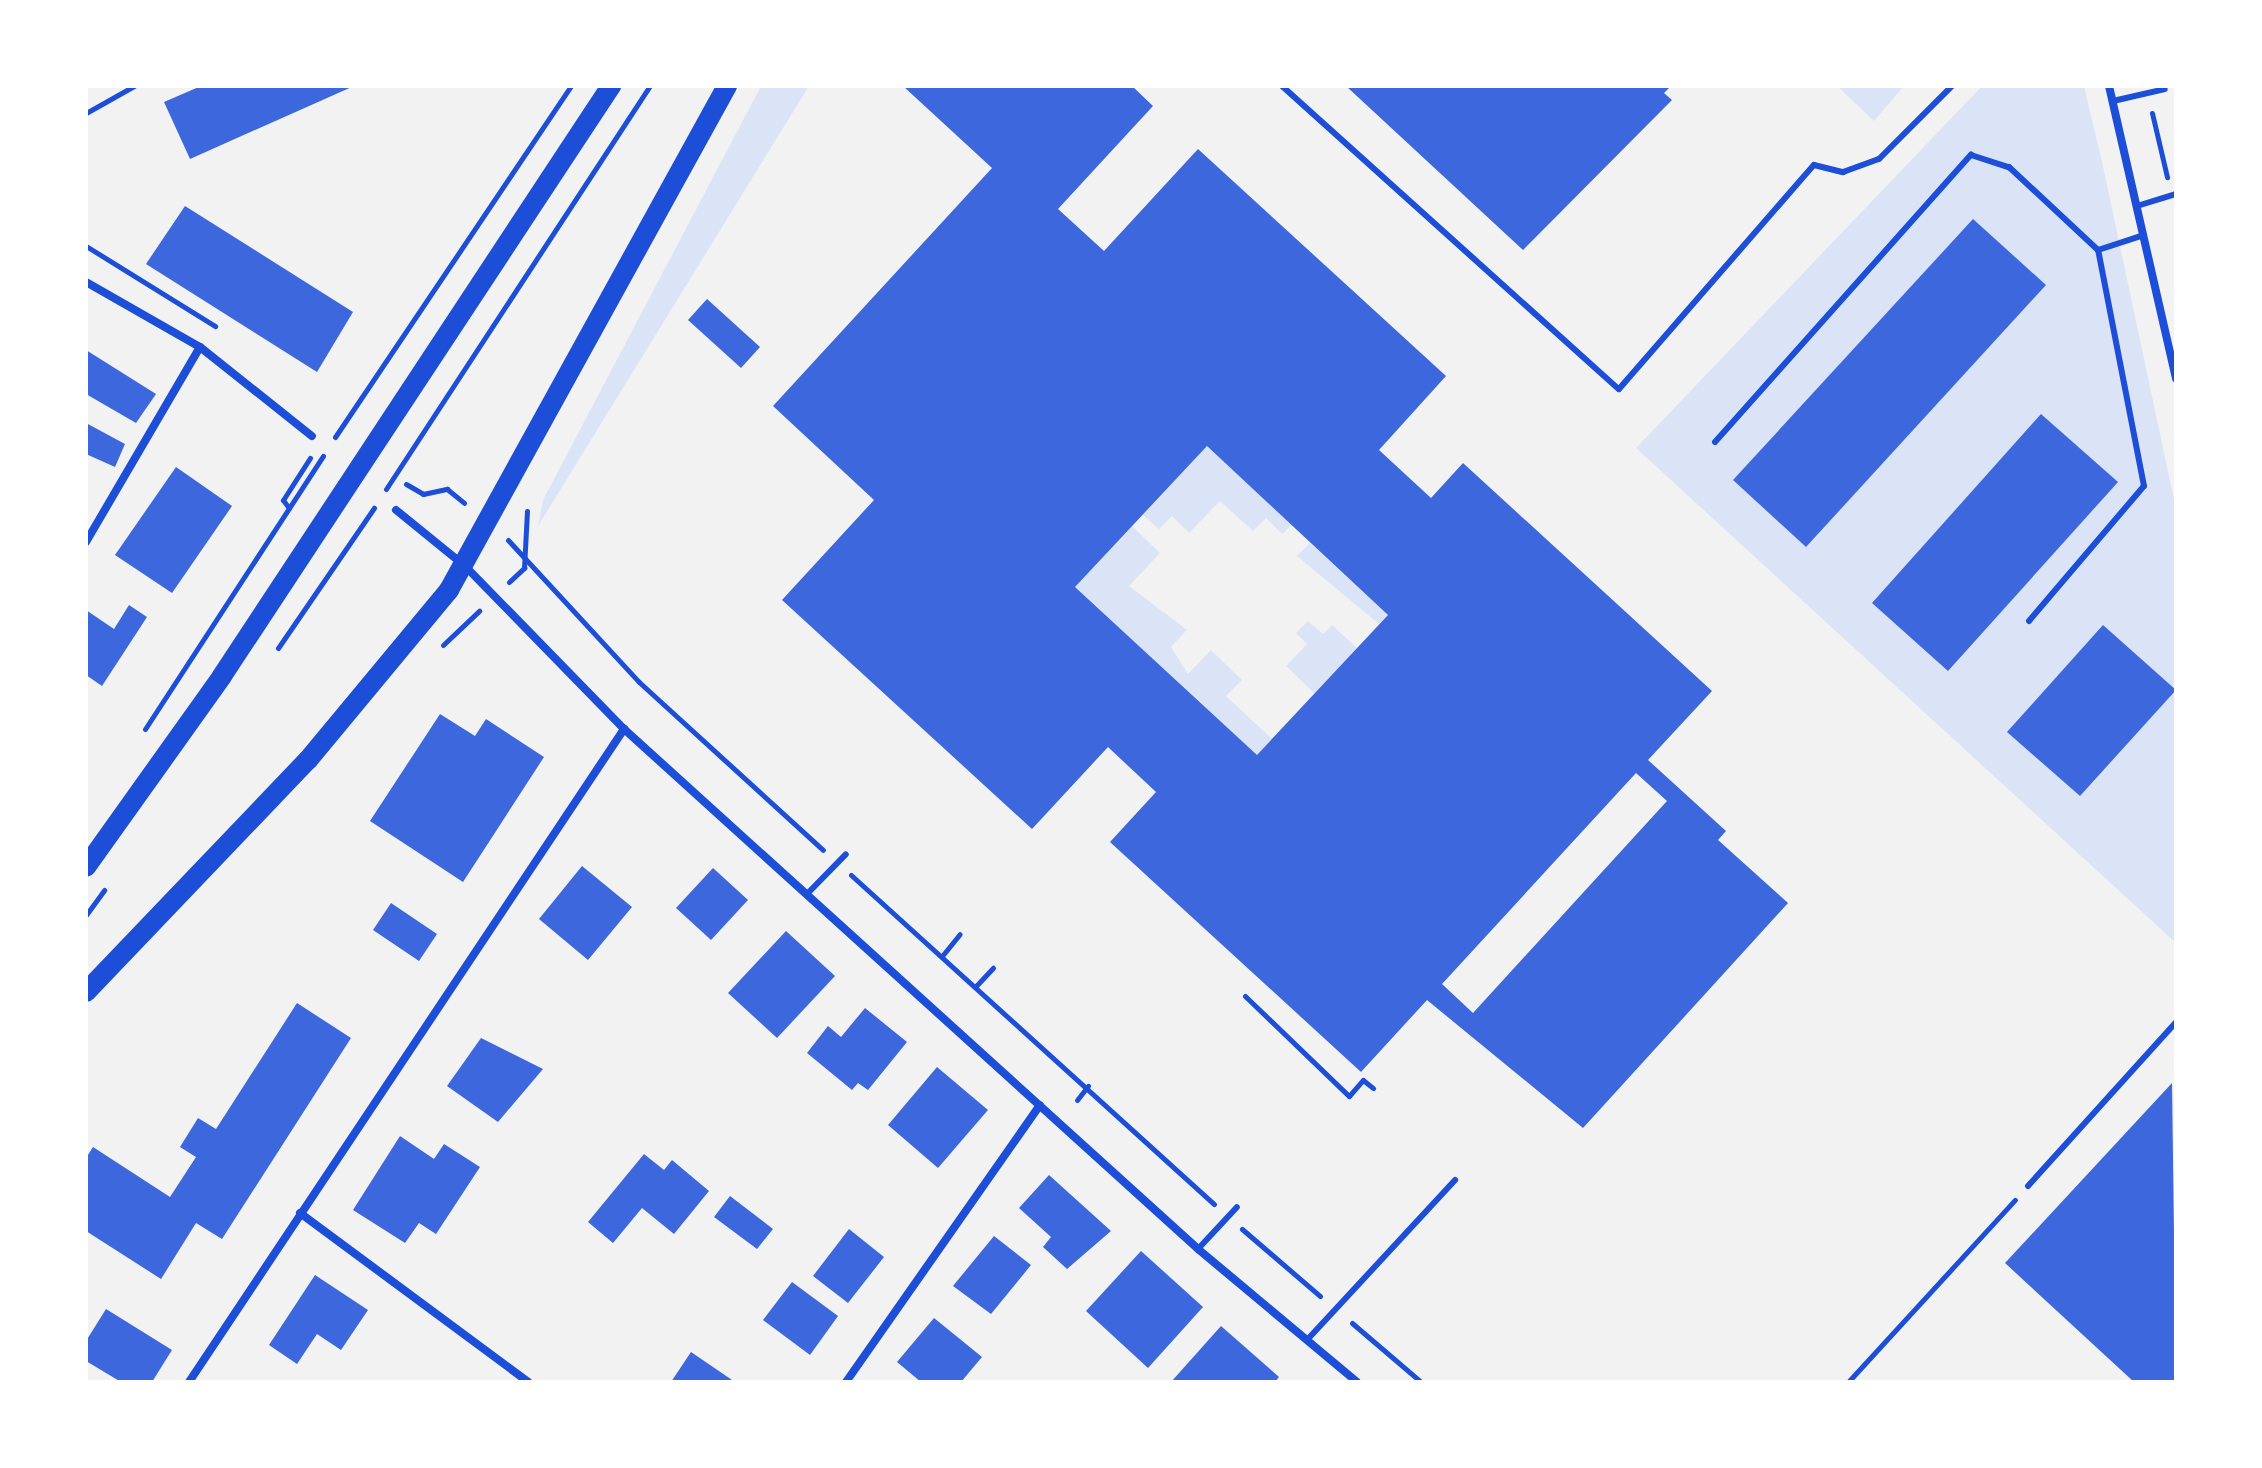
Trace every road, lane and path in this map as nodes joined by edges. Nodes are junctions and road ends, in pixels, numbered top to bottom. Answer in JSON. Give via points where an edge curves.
{"nodes":[{"id":1,"x":134,"y":86,"type":"edge"},
{"id":2,"x":611,"y":86,"type":"edge"},
{"id":3,"x":727,"y":86,"type":"edge"},
{"id":4,"x":1282,"y":86,"type":"edge"},
{"id":5,"x":1952,"y":86,"type":"edge"},
{"id":6,"x":2109,"y":86,"type":"edge"},
{"id":7,"x":2165,"y":89,"type":"dead end"},
{"id":8,"x":2148,"y":93,"type":"junction"},
{"id":9,"x":2113,"y":101,"type":"junction"},
{"id":10,"x":86,"y":113,"type":"edge"},
{"id":11,"x":2174,"y":195,"type":"edge"},
{"id":12,"x":2137,"y":206,"type":"junction"},
{"id":13,"x":2144,"y":235,"type":"junction"},
{"id":14,"x":2098,"y":250,"type":"junction"},
{"id":15,"x":86,"y":282,"type":"edge"},
{"id":16,"x":200,"y":347,"type":"junction"},
{"id":17,"x":2176,"y":378,"type":"edge"},
{"id":18,"x":312,"y":436,"type":"dead end"},
{"id":19,"x":1715,"y":442,"type":"dead end"},
{"id":20,"x":310,"y":458,"type":"dead end"},
{"id":21,"x":406,"y":484,"type":"dead end"},
{"id":22,"x":453,"y":494,"type":"dead end"},
{"id":23,"x":289,"y":508,"type":"dead end"},
{"id":24,"x":396,"y":510,"type":"dead end"},
{"id":25,"x":86,"y":542,"type":"edge"},
{"id":26,"x":465,"y":566,"type":"junction"},
{"id":27,"x":524,"y":568,"type":"dead end"},
{"id":28,"x":2029,"y":621,"type":"dead end"},
{"id":29,"x":455,"y":635,"type":"dead end"},
{"id":30,"x":447,"y":644,"type":"dead end"},
{"id":31,"x":624,"y":729,"type":"junction"},
{"id":32,"x":846,"y":854,"type":"dead end"},
{"id":33,"x":837,"y":863,"type":"junction"},
{"id":34,"x":86,"y":867,"type":"edge"},
{"id":35,"x":808,"y":893,"type":"junction"},
{"id":36,"x":960,"y":934,"type":"dead end"},
{"id":37,"x":942,"y":956,"type":"junction"},
{"id":38,"x":993,"y":968,"type":"dead end"},
{"id":39,"x":976,"y":986,"type":"junction"},
{"id":40,"x":86,"y":992,"type":"edge"},
{"id":41,"x":1245,"y":996,"type":"dead end"},
{"id":42,"x":2176,"y":1022,"type":"edge"},
{"id":43,"x":1088,"y":1086,"type":"junction"},
{"id":44,"x":1373,"y":1088,"type":"dead end"},
{"id":45,"x":1077,"y":1100,"type":"dead end"},
{"id":46,"x":1040,"y":1105,"type":"junction"},
{"id":47,"x":1455,"y":1180,"type":"dead end"},
{"id":48,"x":2028,"y":1186,"type":"joint"},
{"id":49,"x":1237,"y":1207,"type":"dead end"},
{"id":50,"x":300,"y":1213,"type":"junction"},
{"id":51,"x":1228,"y":1217,"type":"junction"},
{"id":52,"x":1198,"y":1249,"type":"junction"},
{"id":53,"x":1334,"y":1309,"type":"junction"},
{"id":54,"x":1307,"y":1340,"type":"junction"},
{"id":55,"x":189,"y":1382,"type":"edge"},
{"id":56,"x":528,"y":1382,"type":"edge"},
{"id":57,"x":846,"y":1382,"type":"edge"},
{"id":58,"x":1357,"y":1382,"type":"edge"},
{"id":59,"x":1421,"y":1382,"type":"edge"},
{"id":60,"x":1848,"y":1382,"type":"edge"}],
"edges":[{"from":1,"to":10,"type":"path"},
{"from":2,"to":34,"type":"main road","via":[[222,676]]},
{"from":3,"to":26,"type":"main road"},
{"from":4,"to":5,"type":"lane","via":[[1619,389],[1814,165],[1843,172],[1879,159]]},
{"from":6,"to":9,"type":"street"},
{"from":7,"to":8,"type":"lane"},
{"from":8,"to":9,"type":"lane"},
{"from":8,"to":11,"type":"path"},
{"from":9,"to":12,"type":"street"},
{"from":11,"to":12,"type":"lane"},
{"from":12,"to":13,"type":"street"},
{"from":13,"to":14,"type":"lane"},
{"from":13,"to":17,"type":"street"},
{"from":14,"to":19,"type":"lane","via":[[2009,167],[1971,155]]},
{"from":14,"to":28,"type":"lane","via":[[2144,486]]},
{"from":15,"to":16,"type":"street"},
{"from":16,"to":18,"type":"street"},
{"from":16,"to":25,"type":"street"},
{"from":20,"to":23,"type":"path","via":[[283,500]]},
{"from":21,"to":22,"type":"path","via":[[423,494]]},
{"from":24,"to":26,"type":"street"},
{"from":26,"to":31,"type":"street"},
{"from":26,"to":40,"type":"main road","via":[[308,760]]},
{"from":27,"to":33,"type":"path","via":[[524,554],[639,682]]},
{"from":29,"to":30,"type":"path"},
{"from":31,"to":35,"type":"street"},
{"from":31,"to":50,"type":"street"},
{"from":32,"to":33,"type":"lane"},
{"from":33,"to":35,"type":"lane"},
{"from":33,"to":37,"type":"path"},
{"from":35,"to":46,"type":"street"},
{"from":36,"to":37,"type":"path"},
{"from":37,"to":39,"type":"path"},
{"from":38,"to":39,"type":"path"},
{"from":39,"to":43,"type":"path"},
{"from":41,"to":44,"type":"path","via":[[1349,1096],[1363,1080]]},
{"from":42,"to":48,"type":"lane"},
{"from":43,"to":45,"type":"path"},
{"from":43,"to":51,"type":"path"},
{"from":46,"to":52,"type":"street"},
{"from":46,"to":57,"type":"street"},
{"from":47,"to":53,"type":"lane"},
{"from":48,"to":60,"type":"path"},
{"from":49,"to":51,"type":"lane"},
{"from":50,"to":55,"type":"street"},
{"from":50,"to":56,"type":"street"},
{"from":51,"to":52,"type":"lane"},
{"from":51,"to":53,"type":"path"},
{"from":52,"to":54,"type":"street"},
{"from":53,"to":54,"type":"lane"},
{"from":53,"to":59,"type":"path"},
{"from":54,"to":58,"type":"street"}]}
